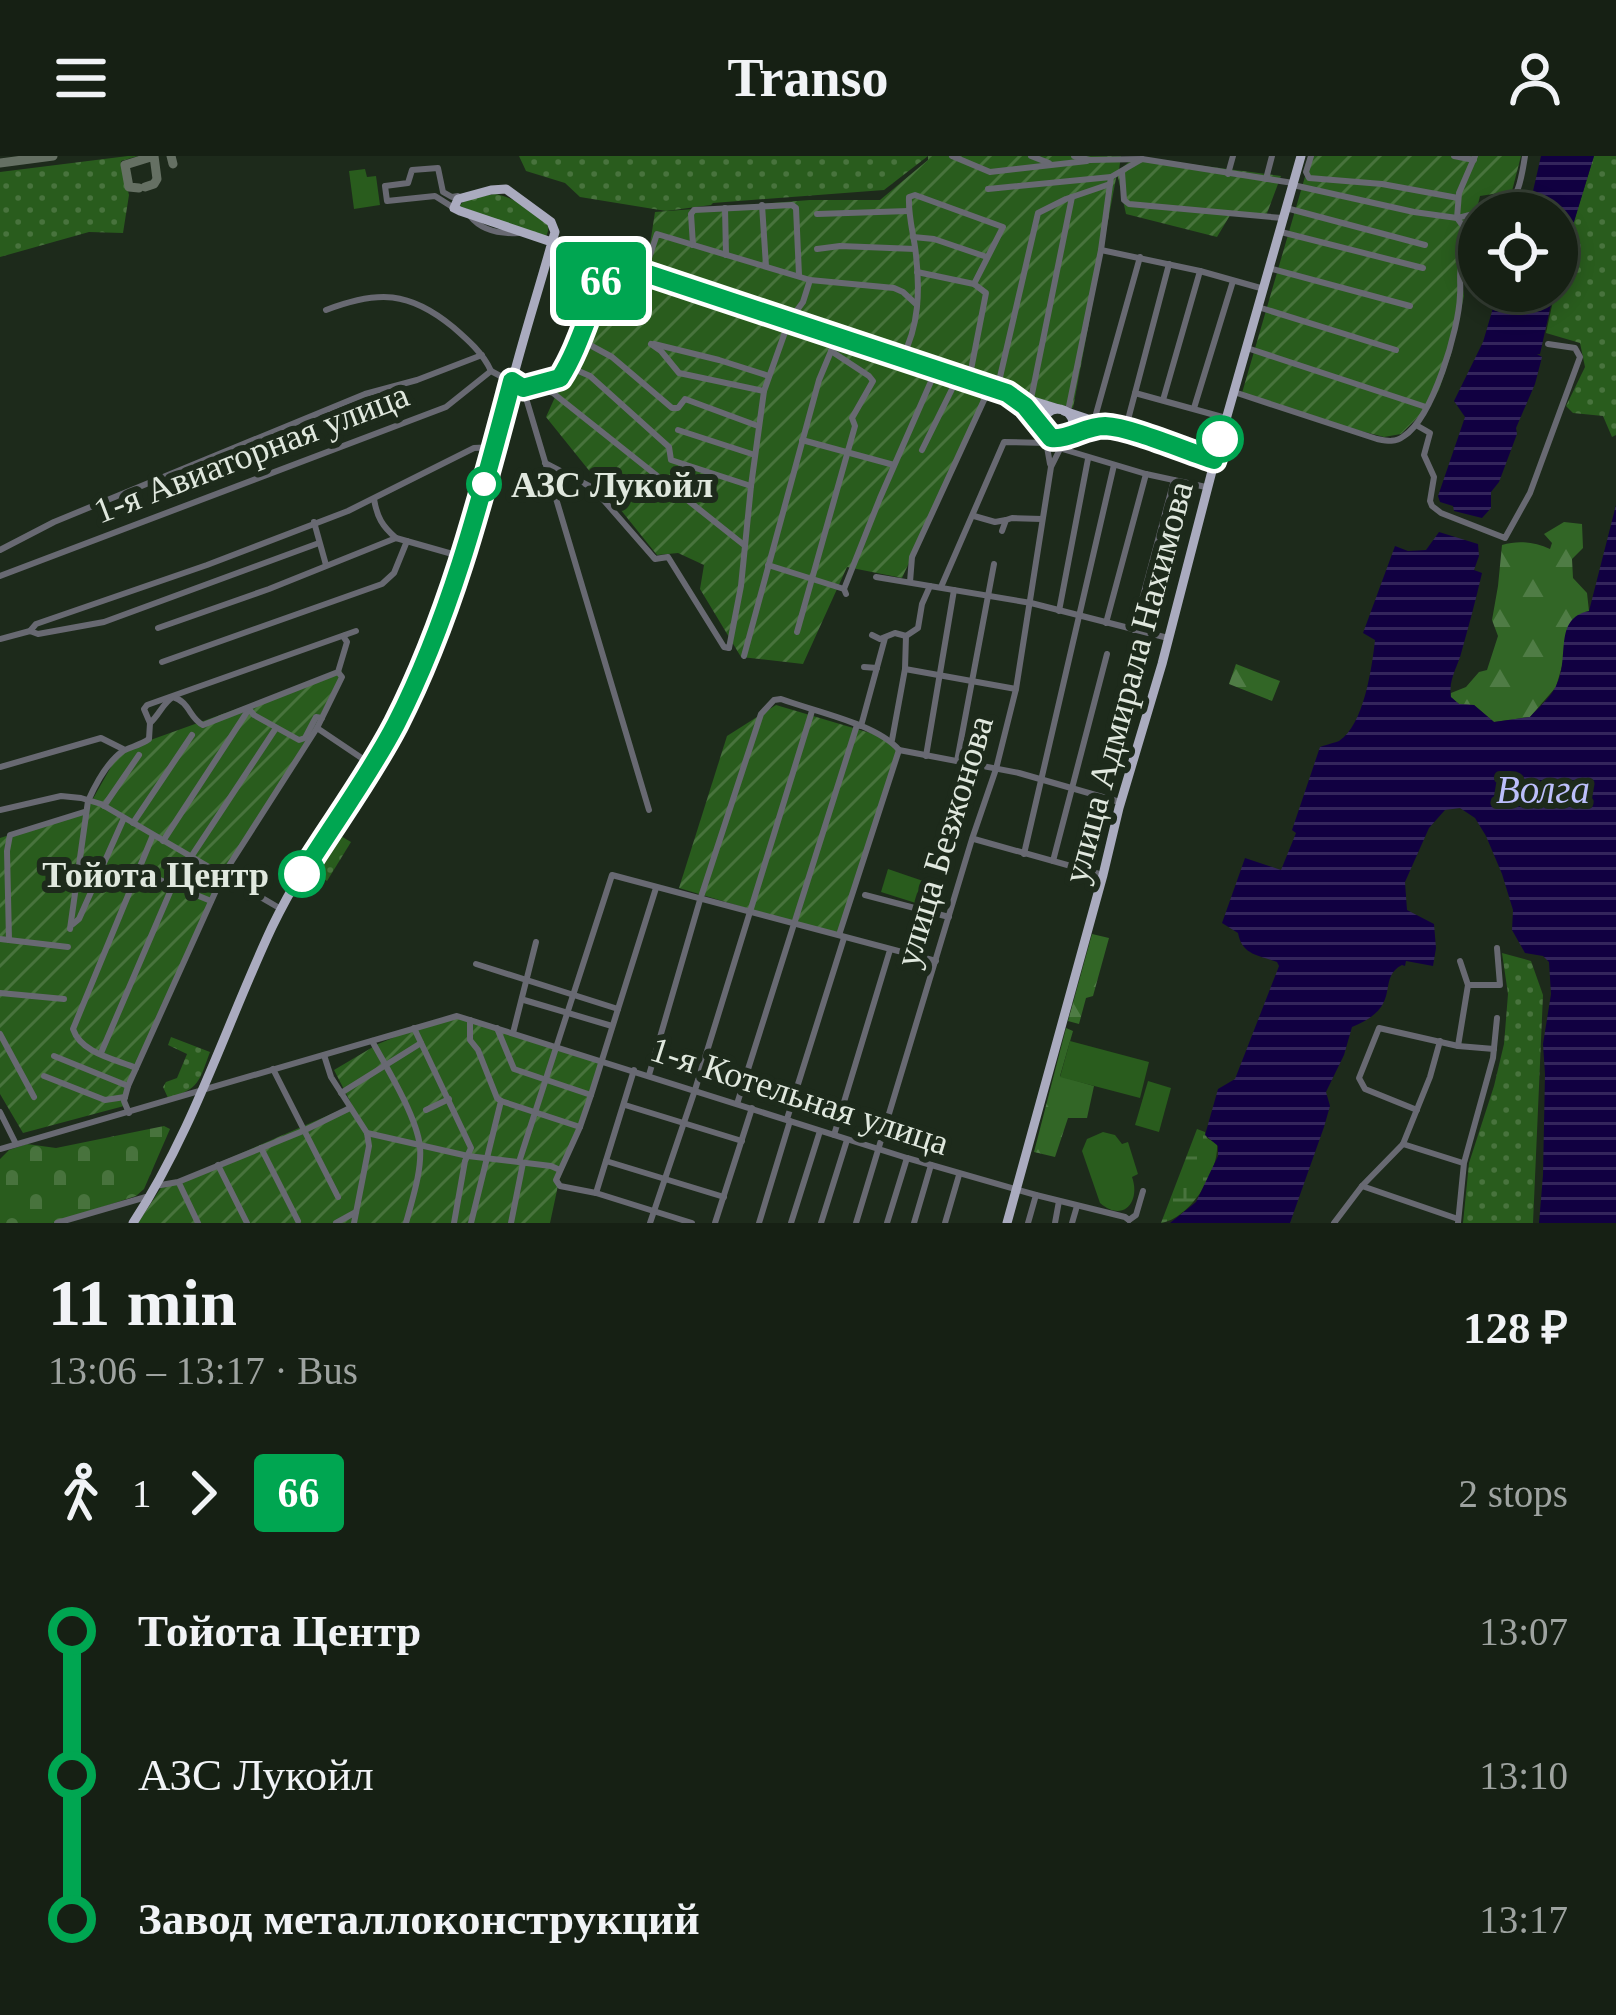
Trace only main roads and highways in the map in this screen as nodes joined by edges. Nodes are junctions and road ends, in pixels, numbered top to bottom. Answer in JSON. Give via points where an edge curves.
{"nodes":[{"id":1,"x":1301,"y":156,"type":"edge"},
{"id":2,"x":553,"y":242,"type":"junction"},
{"id":3,"x":998,"y":390,"type":"junction"},
{"id":4,"x":1066,"y":413,"type":"junction"},
{"id":5,"x":1112,"y":427,"type":"junction"},
{"id":6,"x":1043,"y":429,"type":"junction"},
{"id":7,"x":1066,"y":436,"type":"junction"},
{"id":8,"x":1214,"y":460,"type":"junction"},
{"id":9,"x":138,"y":1221,"type":"edge"},
{"id":10,"x":1006,"y":1223,"type":"edge"}],
"edges":[{"from":1,"to":8,"type":"main road","name":"улица Адмирала Нахимова"},
{"from":2,"to":2,"type":"main road","via":[[551,222],[508,191],[465,195],[454,208]]},
{"from":2,"to":3,"type":"main road"},
{"from":2,"to":9,"type":"main road","via":[[440,626],[372,765],[281,909]]},
{"from":3,"to":4,"type":"main road"},
{"from":3,"to":6,"type":"main road"},
{"from":4,"to":5,"type":"main road"},
{"from":4,"to":6,"type":"main road","via":[[1048,412]]},
{"from":4,"to":7,"type":"main road","via":[[1073,425]]},
{"from":5,"to":7,"type":"main road"},
{"from":5,"to":8,"type":"main road"},
{"from":6,"to":7,"type":"main road","via":[[1051,438]]},
{"from":8,"to":10,"type":"main road","name":"улица Адмирала Нахимова"}]}
